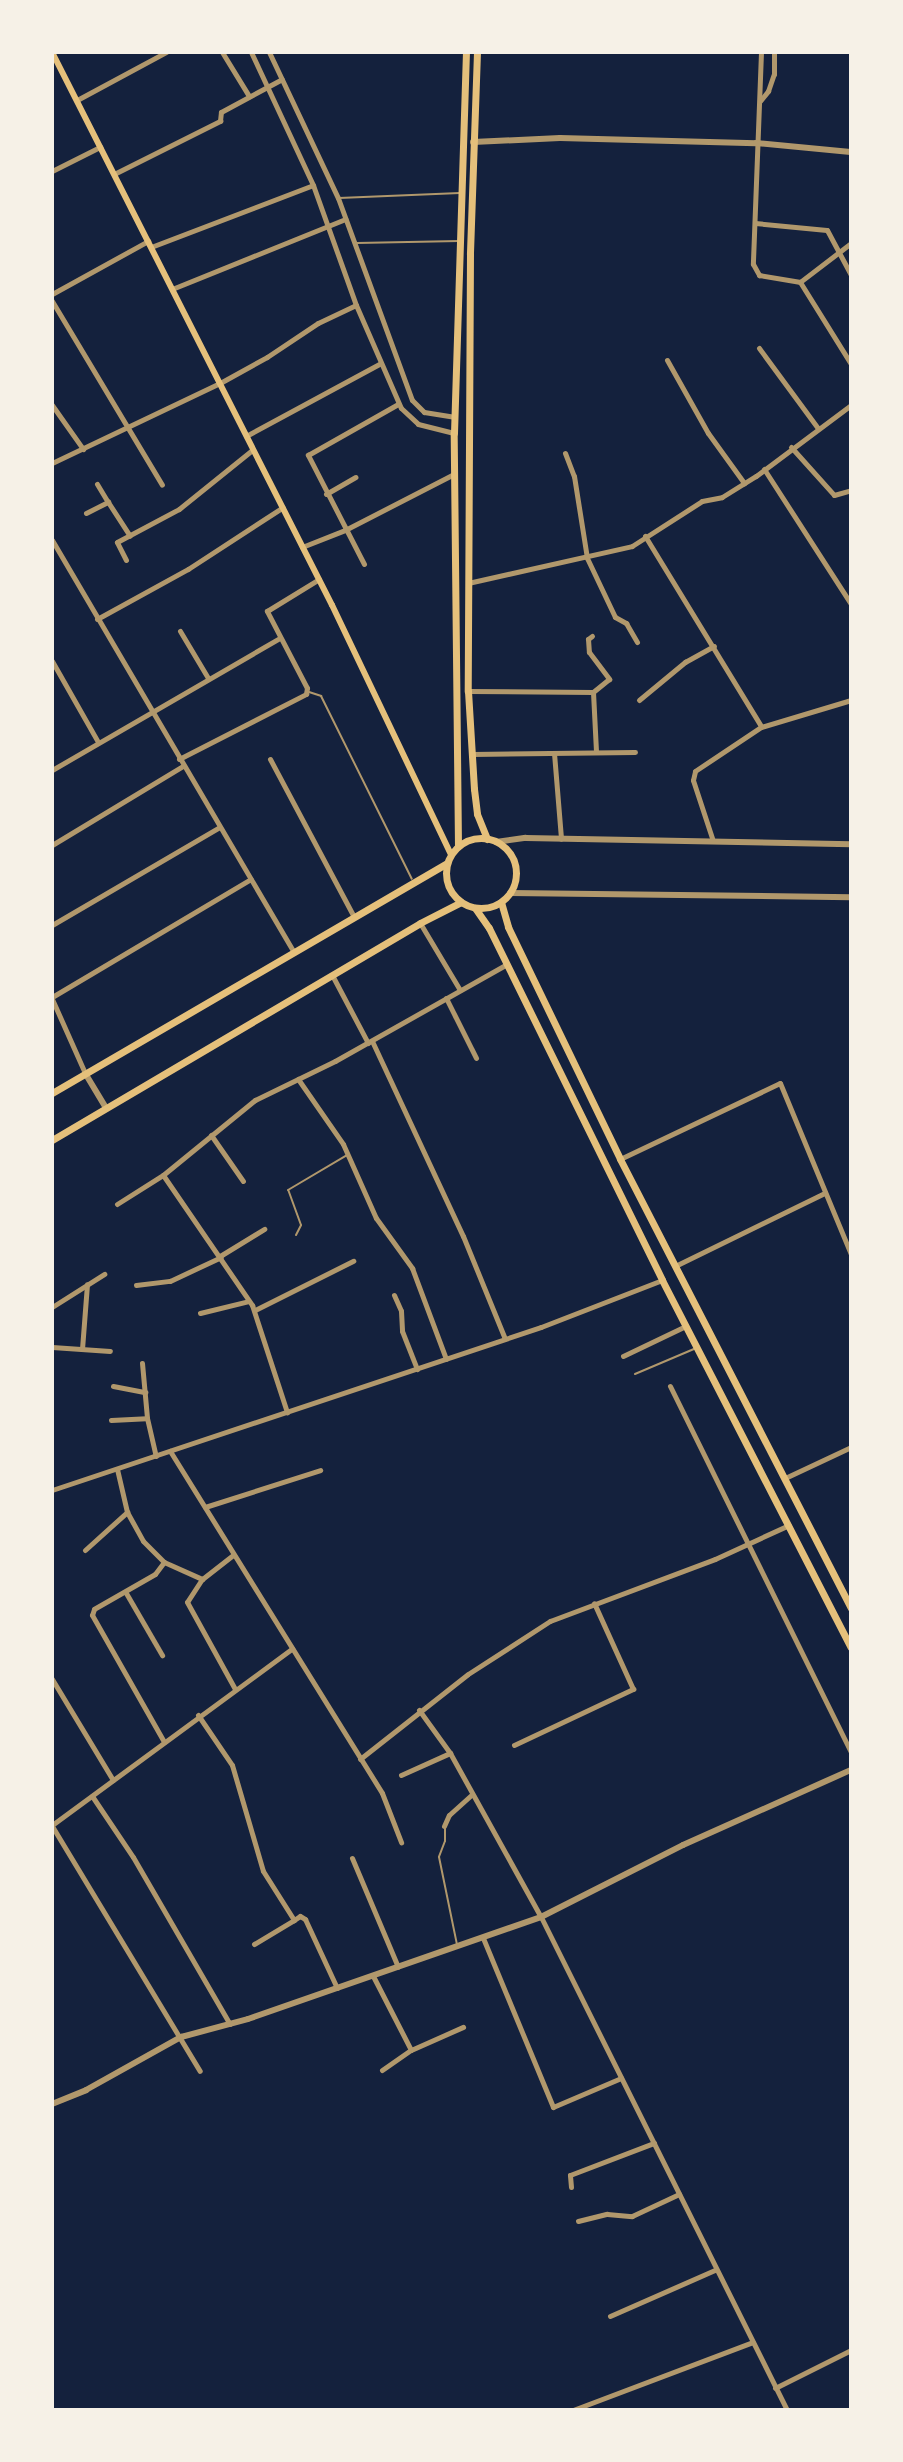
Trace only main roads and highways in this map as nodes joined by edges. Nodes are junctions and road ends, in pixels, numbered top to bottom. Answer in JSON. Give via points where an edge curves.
{"nodes":[{"id":1,"x":52,"y":52,"type":"edge"},
{"id":2,"x":466,"y":52,"type":"edge"},
{"id":3,"x":477,"y":52,"type":"edge"},
{"id":4,"x":460,"y":241,"type":"junction"},
{"id":5,"x":470,"y":241,"type":"junction"},
{"id":6,"x":487,"y":839,"type":"junction"},
{"id":7,"x":458,"y":846,"type":"junction"},
{"id":8,"x":451,"y":854,"type":"junction"},
{"id":9,"x":447,"y":863,"type":"junction"},
{"id":10,"x":461,"y":902,"type":"junction"},
{"id":11,"x":501,"y":902,"type":"junction"},
{"id":12,"x":475,"y":908,"type":"junction"},
{"id":13,"x":52,"y":1093,"type":"edge"},
{"id":14,"x":52,"y":1140,"type":"edge"},
{"id":15,"x":620,"y":1159,"type":"junction"},
{"id":16,"x":605,"y":1166,"type":"junction"},
{"id":17,"x":722,"y":1356,"type":"junction"},
{"id":18,"x":707,"y":1363,"type":"junction"},
{"id":19,"x":785,"y":1478,"type":"junction"},
{"id":20,"x":768,"y":1486,"type":"junction"},
{"id":21,"x":851,"y":1608,"type":"edge"},
{"id":22,"x":851,"y":1647,"type":"edge"}],
"edges":[{"from":1,"to":8,"type":"main road","via":[[319,579]]},
{"from":2,"to":4,"type":"main road"},
{"from":3,"to":5,"type":"main road"},
{"from":4,"to":5,"type":"main road"},
{"from":4,"to":7,"type":"main road","via":[[454,417]]},
{"from":5,"to":6,"type":"main road","via":[[468,691],[477,814]]},
{"from":6,"to":7,"type":"main road"},
{"from":6,"to":11,"type":"main road","via":[[505,847],[515,864],[515,884]]},
{"from":7,"to":8,"type":"main road"},
{"from":8,"to":9,"type":"main road"},
{"from":9,"to":10,"type":"main road","via":[[447,883]]},
{"from":9,"to":13,"type":"main road"},
{"from":10,"to":12,"type":"main road"},
{"from":10,"to":14,"type":"main road"},
{"from":11,"to":12,"type":"main road"},
{"from":11,"to":15,"type":"main road","via":[[525,964]]},
{"from":12,"to":16,"type":"main road"},
{"from":15,"to":16,"type":"main road"},
{"from":15,"to":17,"type":"main road"},
{"from":16,"to":18,"type":"main road"},
{"from":17,"to":18,"type":"main road"},
{"from":17,"to":19,"type":"main road"},
{"from":18,"to":20,"type":"main road"},
{"from":19,"to":20,"type":"main road"},
{"from":19,"to":21,"type":"main road"},
{"from":20,"to":22,"type":"main road"}]}
